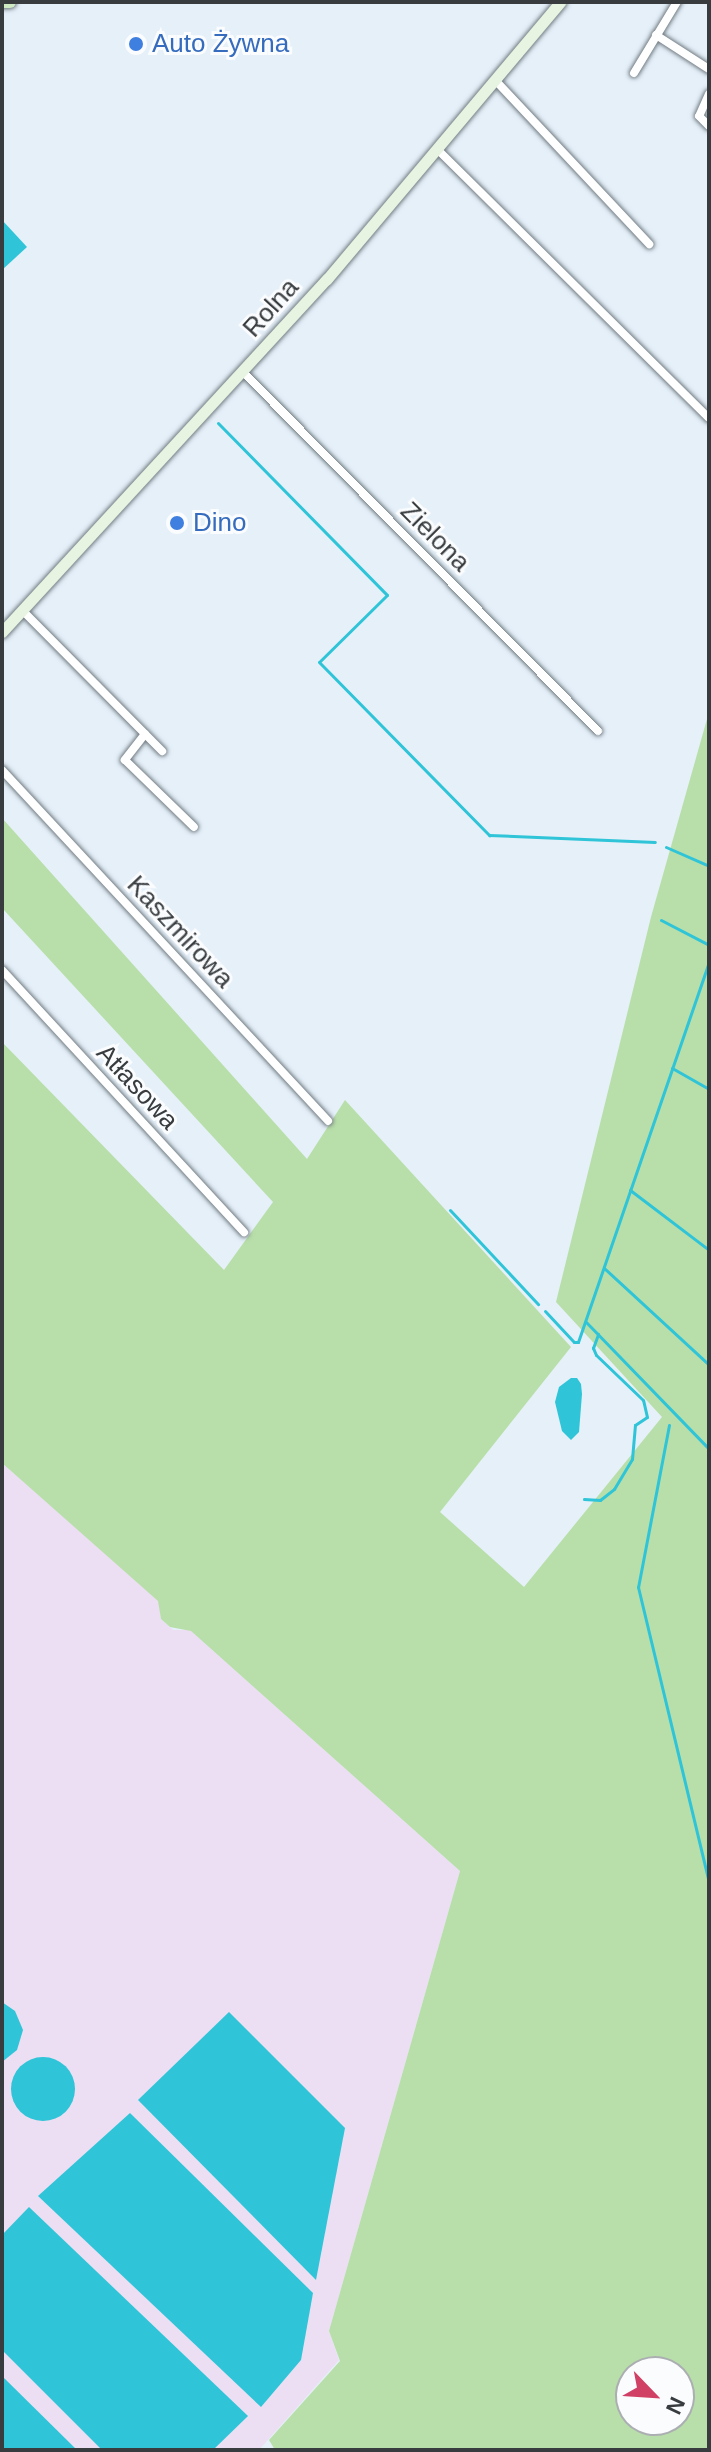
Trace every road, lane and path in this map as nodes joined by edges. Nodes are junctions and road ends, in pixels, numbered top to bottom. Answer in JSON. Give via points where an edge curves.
{"nodes":[{"id":1,"x":2,"y":2,"type":"edge"},
{"id":2,"x":10,"y":2,"type":"edge"},
{"id":3,"x":560,"y":2,"type":"edge"},
{"id":4,"x":677,"y":2,"type":"edge"},
{"id":5,"x":656,"y":35,"type":"junction"},
{"id":6,"x":709,"y":69,"type":"edge"},
{"id":7,"x":634,"y":73,"type":"dead end"},
{"id":8,"x":496,"y":81,"type":"junction"},
{"id":9,"x":709,"y":94,"type":"edge"},
{"id":10,"x":709,"y":126,"type":"edge"},
{"id":11,"x":438,"y":150,"type":"junction"},
{"id":12,"x":649,"y":244,"type":"dead end"},
{"id":13,"x":243,"y":372,"type":"junction"},
{"id":14,"x":709,"y":418,"type":"edge"},
{"id":15,"x":22,"y":610,"type":"junction"},
{"id":16,"x":2,"y":632,"type":"edge"},
{"id":17,"x":598,"y":731,"type":"dead end"},
{"id":18,"x":145,"y":734,"type":"junction"},
{"id":19,"x":162,"y":751,"type":"dead end"},
{"id":20,"x":2,"y":770,"type":"edge"},
{"id":21,"x":194,"y":827,"type":"dead end"},
{"id":22,"x":2,"y":970,"type":"edge"},
{"id":23,"x":328,"y":1121,"type":"dead end"},
{"id":24,"x":244,"y":1232,"type":"dead end"}],
"edges":[{"from":1,"to":2,"type":"main road"},
{"from":3,"to":8,"type":"street","name":"Rolna"},
{"from":4,"to":5,"type":"street"},
{"from":5,"to":6,"type":"street"},
{"from":5,"to":7,"type":"street"},
{"from":8,"to":11,"type":"street","name":"Rolna"},
{"from":8,"to":12,"type":"street"},
{"from":9,"to":10,"type":"street","via":[[699,110]]},
{"from":11,"to":13,"type":"street","name":"Rolna"},
{"from":11,"to":14,"type":"street"},
{"from":13,"to":15,"type":"street","name":"Rolna"},
{"from":13,"to":17,"type":"street","name":"Zielona"},
{"from":15,"to":16,"type":"street","name":"Rolna"},
{"from":15,"to":18,"type":"street"},
{"from":18,"to":19,"type":"street"},
{"from":18,"to":21,"type":"street","via":[[125,760]]},
{"from":20,"to":23,"type":"street","name":"Kaszmirowa"},
{"from":22,"to":24,"type":"street","name":"Atłasowa"}]}
